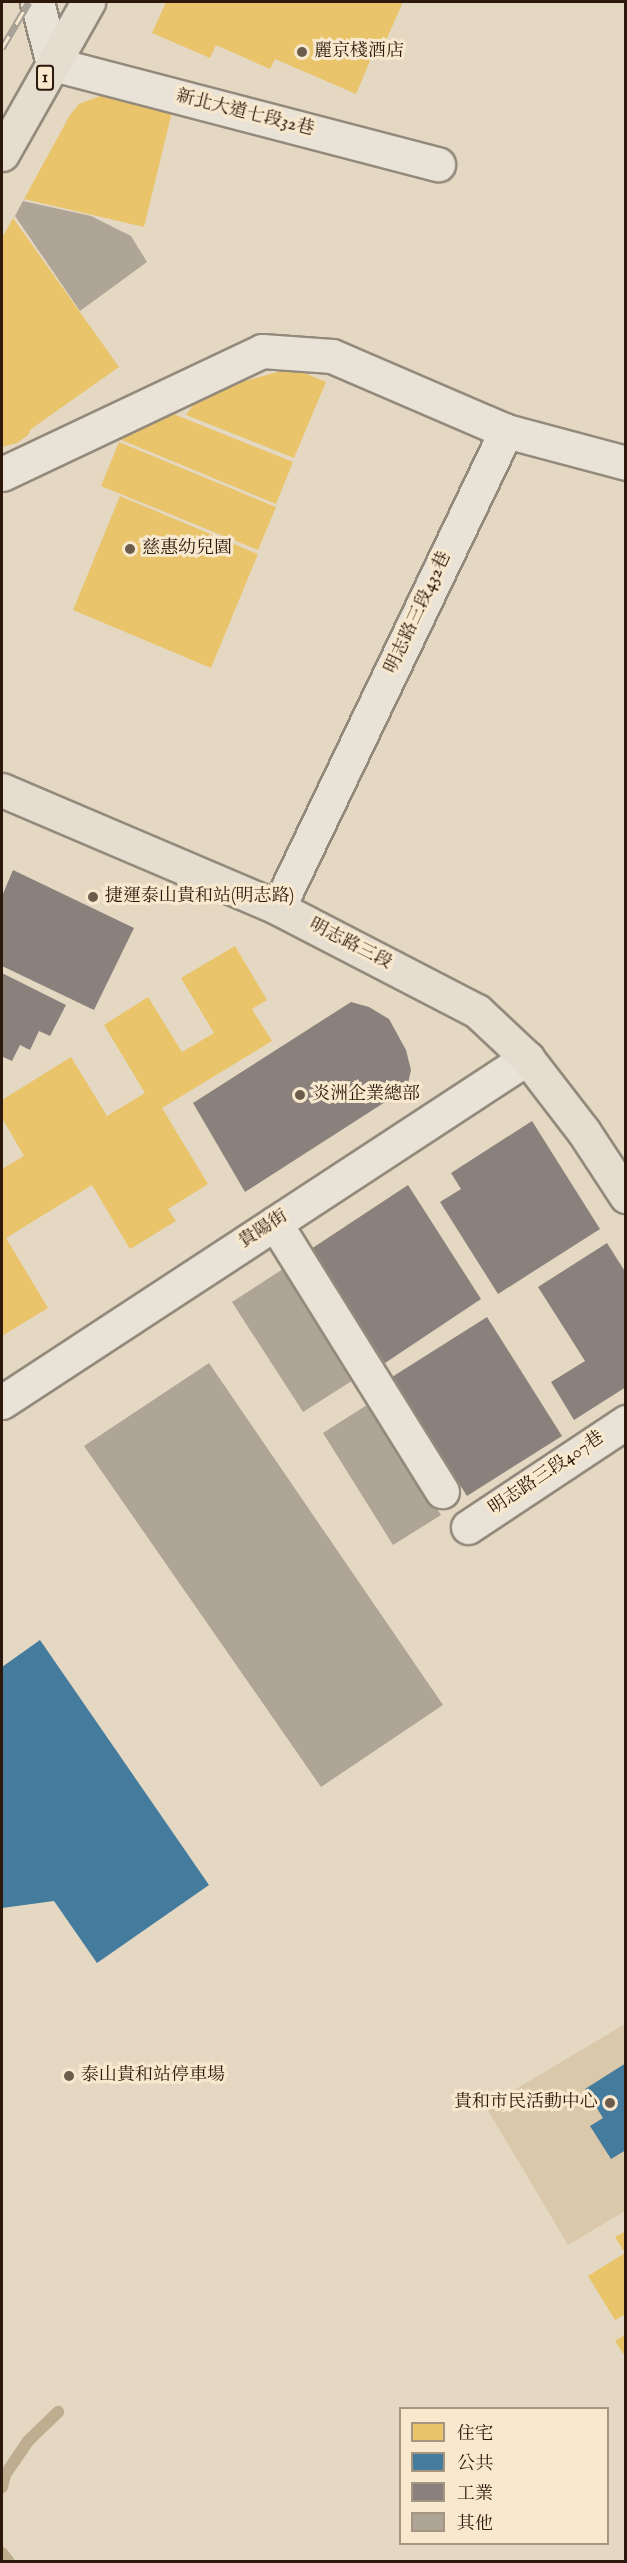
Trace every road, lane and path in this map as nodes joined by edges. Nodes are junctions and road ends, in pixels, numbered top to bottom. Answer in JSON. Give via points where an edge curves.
{"nodes":[{"id":1,"x":37,"y":2,"type":"edge"},
{"id":2,"x":88,"y":2,"type":"edge"},
{"id":3,"x":52,"y":64,"type":"junction"},
{"id":4,"x":2,"y":154,"type":"edge"},
{"id":5,"x":438,"y":164,"type":"dead end"},
{"id":6,"x":506,"y":431,"type":"junction"},
{"id":7,"x":626,"y":464,"type":"edge"},
{"id":8,"x":2,"y":473,"type":"edge"},
{"id":9,"x":2,"y":790,"type":"edge"},
{"id":10,"x":278,"y":908,"type":"junction"},
{"id":11,"x":527,"y":1058,"type":"junction"},
{"id":12,"x":626,"y":1196,"type":"edge"},
{"id":13,"x":275,"y":1223,"type":"junction"},
{"id":14,"x":2,"y":1402,"type":"edge"},
{"id":15,"x":626,"y":1422,"type":"edge"},
{"id":16,"x":442,"y":1491,"type":"dead end"},
{"id":17,"x":468,"y":1527,"type":"dead end"}],
"edges":[{"from":1,"to":3,"type":"street"},
{"from":2,"to":3,"type":"main road","number":"1"},
{"from":3,"to":4,"type":"main road","number":"1"},
{"from":3,"to":5,"type":"street","name":"新北大道七段32巷"},
{"from":6,"to":7,"type":"street"},
{"from":6,"to":8,"type":"street","via":[[332,356],[262,351]]},
{"from":6,"to":10,"type":"street","name":"明志路三段432巷"},
{"from":9,"to":10,"type":"main road","name":"明志路三段"},
{"from":10,"to":11,"type":"main road","name":"明志路三段","via":[[477,1011]]},
{"from":11,"to":12,"type":"main road","name":"明志路三段","via":[[584,1132]]},
{"from":11,"to":13,"type":"street","name":"貴陽街"},
{"from":13,"to":14,"type":"street","name":"貴陽街"},
{"from":13,"to":16,"type":"street"},
{"from":15,"to":17,"type":"street","name":"明志路三段407巷"}]}
